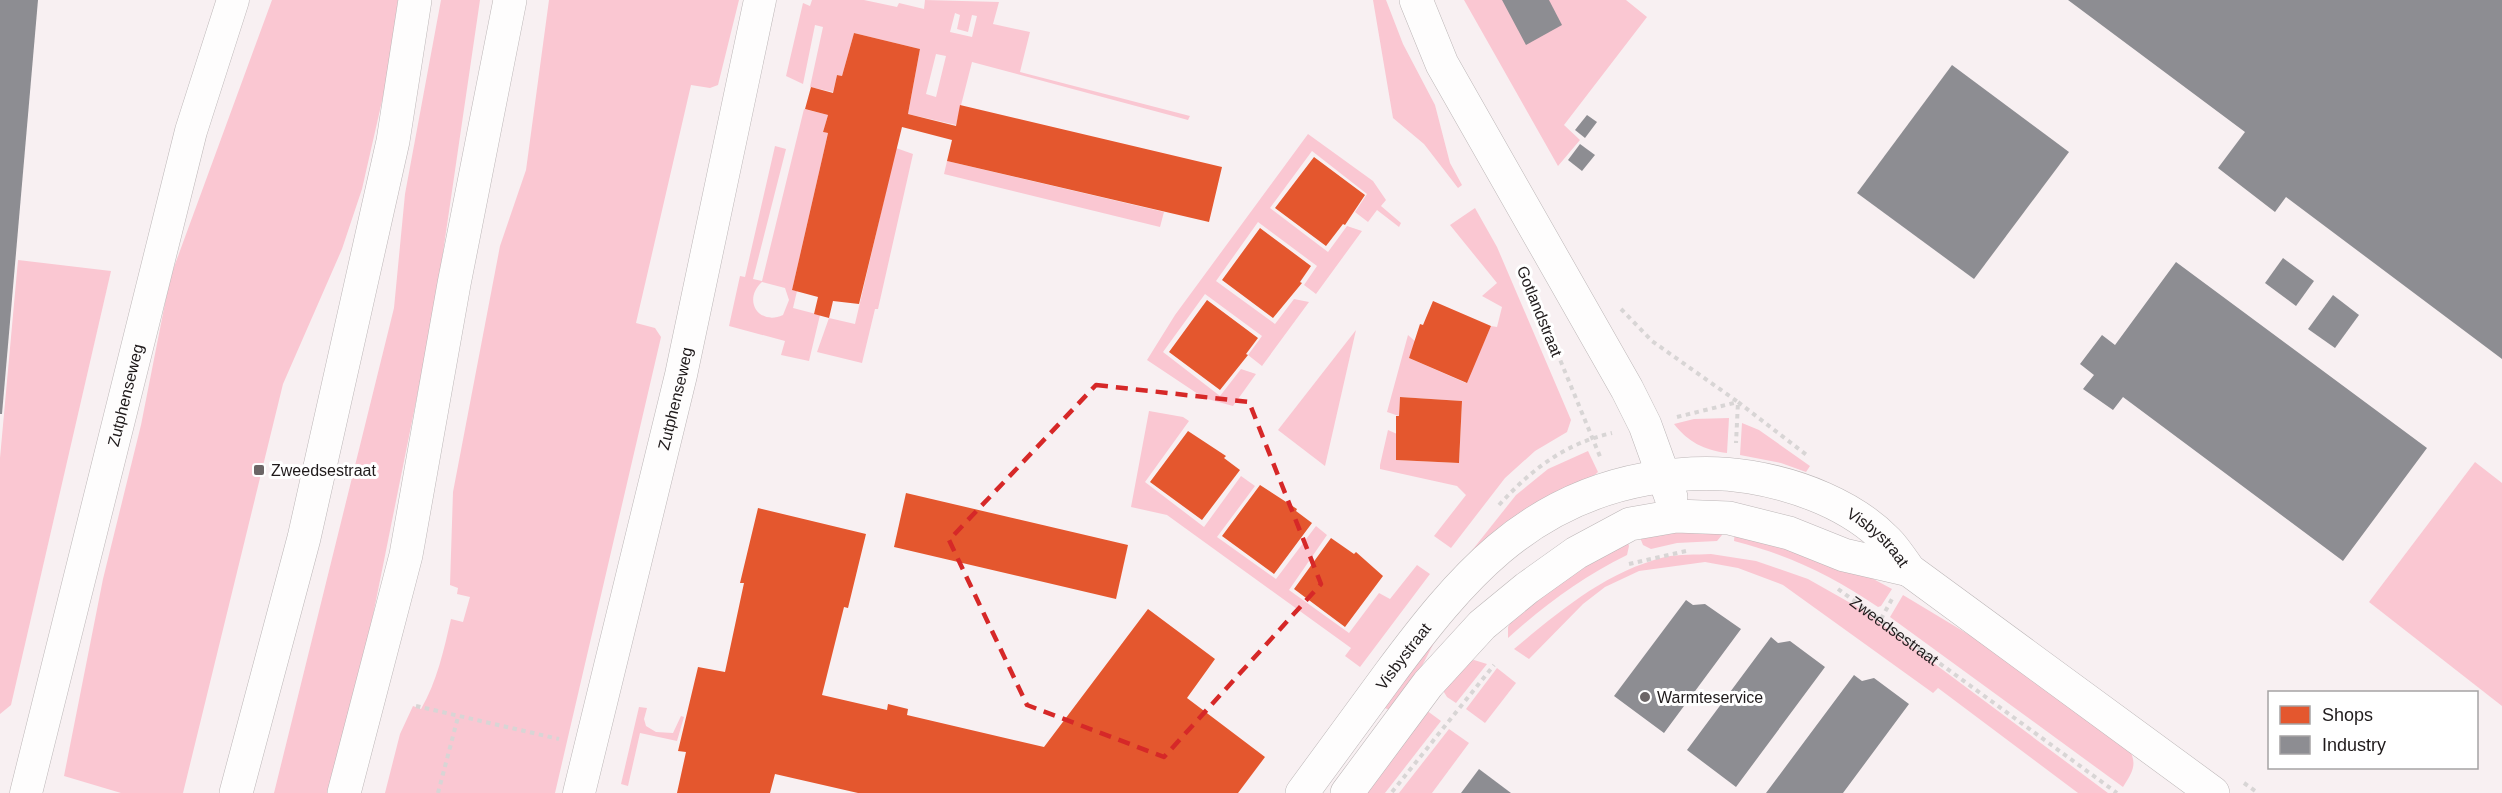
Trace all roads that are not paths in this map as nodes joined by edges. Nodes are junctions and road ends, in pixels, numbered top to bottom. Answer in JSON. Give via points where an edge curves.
{"nodes":[{"id":1,"x":233,"y":0,"type":"edge"},
{"id":2,"x":415,"y":0,"type":"edge"},
{"id":3,"x":760,"y":0,"type":"edge"},
{"id":4,"x":1416,"y":0,"type":"edge"},
{"id":5,"x":508,"y":11,"type":"edge"},
{"id":6,"x":1665,"y":476,"type":"junction"},
{"id":7,"x":1676,"y":516,"type":"junction"},
{"id":8,"x":1909,"y":570,"type":"junction"},
{"id":9,"x":26,"y":793,"type":"edge"},
{"id":10,"x":236,"y":793,"type":"edge"},
{"id":11,"x":344,"y":793,"type":"edge"},
{"id":12,"x":579,"y":793,"type":"edge"},
{"id":13,"x":1302,"y":793,"type":"edge"},
{"id":14,"x":1347,"y":793,"type":"edge"},
{"id":15,"x":2213,"y":793,"type":"edge"}],
"edges":[{"from":1,"to":9,"type":"street","name":"Zutphenseweg","via":[[190,131]]},
{"from":2,"to":10,"type":"street","via":[[393,141],[307,526]]},
{"from":3,"to":12,"type":"street","name":"Zutphenseweg","via":[[681,375]]},
{"from":4,"to":6,"type":"street","name":"Gotlandstraat","via":[[1442,64],[1605,346],[1645,425]]},
{"from":5,"to":11,"type":"street","via":[[406,555]]},
{"from":6,"to":7,"type":"street","name":"Gotlandstraat"},
{"from":6,"to":8,"type":"street","name":"Visbystraat","via":[[1734,474],[1791,486],[1826,499],[1887,541]]},
{"from":6,"to":13,"type":"street","name":"Visbystraat","via":[[1612,485],[1540,519],[1476,568],[1435,612]]},
{"from":7,"to":8,"type":"street","name":"Visbystraat","via":[[1729,518],[1790,533],[1844,555]]},
{"from":7,"to":14,"type":"street","name":"Visbystraat","via":[[1630,524],[1576,553],[1482,625],[1428,684]]},
{"from":8,"to":15,"type":"street"}]}
